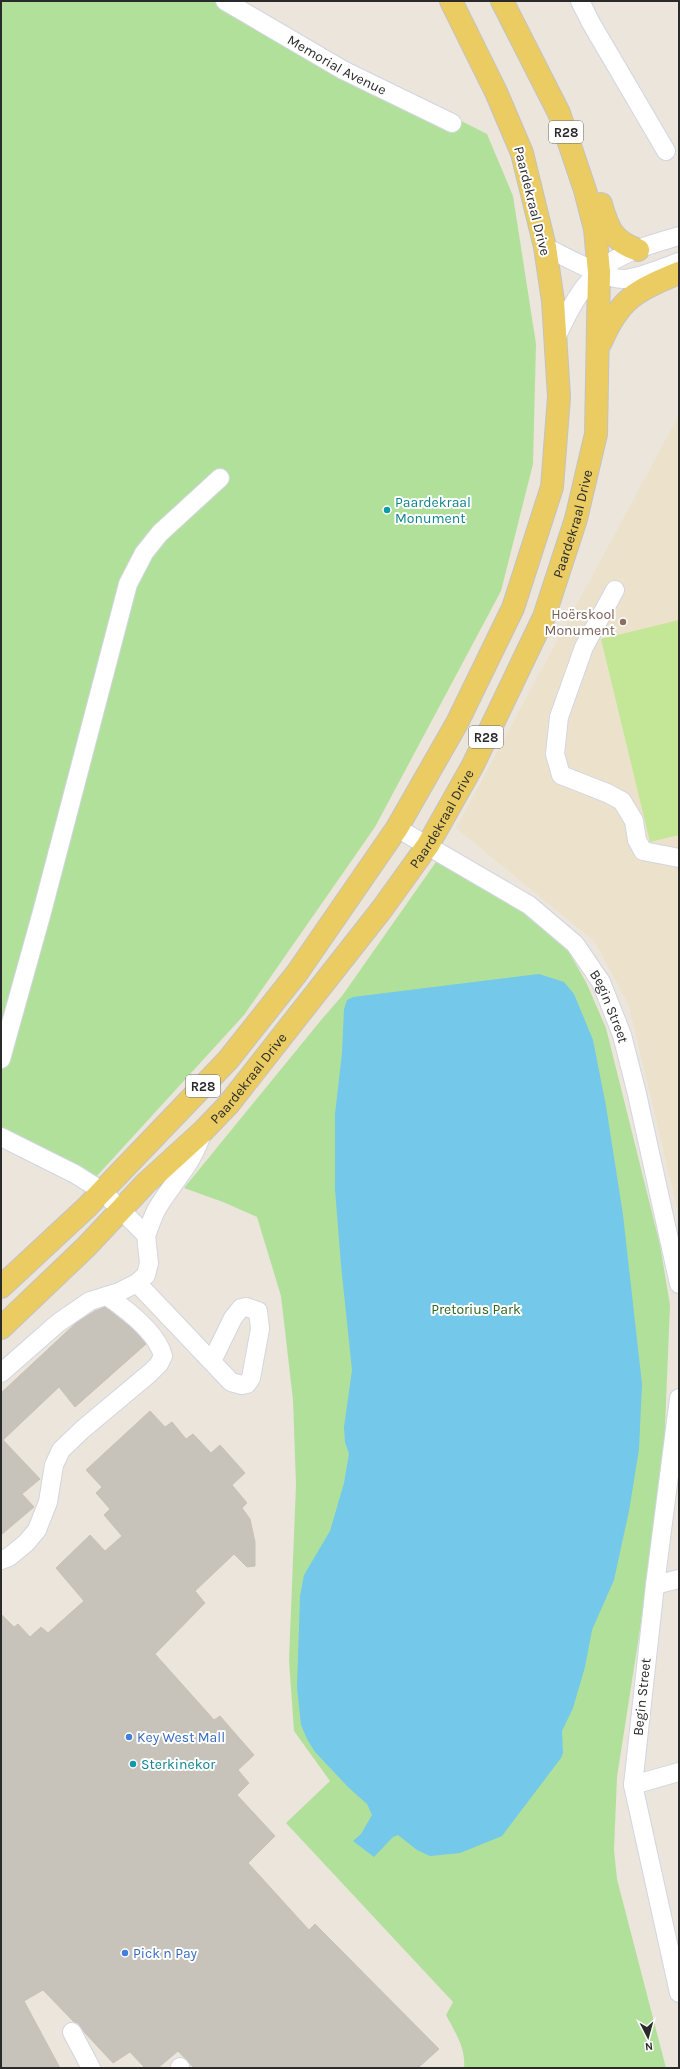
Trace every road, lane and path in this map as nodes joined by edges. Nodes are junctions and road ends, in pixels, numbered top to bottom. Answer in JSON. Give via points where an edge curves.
{"nodes":[{"id":1,"x":225,"y":1,"type":"edge"},
{"id":2,"x":451,"y":1,"type":"edge"},
{"id":3,"x":502,"y":1,"type":"edge"},
{"id":4,"x":580,"y":1,"type":"edge"},
{"id":5,"x":559,"y":113,"type":"junction"},
{"id":6,"x":452,"y":123,"type":"dead end"},
{"id":7,"x":666,"y":151,"type":"dead end"},
{"id":8,"x":679,"y":236,"type":"edge"},
{"id":9,"x":545,"y":247,"type":"junction"},
{"id":10,"x":638,"y":250,"type":"junction"},
{"id":11,"x":679,"y":262,"type":"edge"},
{"id":12,"x":599,"y":272,"type":"junction"},
{"id":13,"x":679,"y":273,"type":"edge"},
{"id":14,"x":556,"y":338,"type":"junction"},
{"id":15,"x":599,"y":348,"type":"junction"},
{"id":16,"x":220,"y":478,"type":"dead end"},
{"id":17,"x":616,"y":590,"type":"dead end"},
{"id":18,"x":397,"y":828,"type":"junction"},
{"id":19,"x":428,"y":844,"type":"junction"},
{"id":20,"x":679,"y":858,"type":"edge"},
{"id":21,"x":1,"y":1059,"type":"edge"},
{"id":22,"x":204,"y":1131,"type":"junction"},
{"id":23,"x":1,"y":1137,"type":"edge"},
{"id":24,"x":102,"y":1191,"type":"junction"},
{"id":25,"x":121,"y":1209,"type":"junction"},
{"id":26,"x":146,"y":1235,"type":"junction"},
{"id":27,"x":679,"y":1282,"type":"edge"},
{"id":28,"x":137,"y":1283,"type":"junction"},
{"id":29,"x":1,"y":1287,"type":"edge"},
{"id":30,"x":107,"y":1296,"type":"junction"},
{"id":31,"x":1,"y":1328,"type":"edge"},
{"id":32,"x":212,"y":1361,"type":"dead end"},
{"id":33,"x":1,"y":1373,"type":"edge"},
{"id":34,"x":679,"y":1398,"type":"edge"},
{"id":35,"x":1,"y":1560,"type":"edge"},
{"id":36,"x":679,"y":1579,"type":"edge"},
{"id":37,"x":655,"y":1586,"type":"junction"},
{"id":38,"x":679,"y":1772,"type":"edge"},
{"id":39,"x":633,"y":1785,"type":"junction"},
{"id":40,"x":679,"y":1993,"type":"edge"},
{"id":41,"x":72,"y":2032,"type":"dead end"},
{"id":42,"x":91,"y":2068,"type":"edge"}],
"edges":[{"from":1,"to":6,"type":"street","name":"Memorial Avenue","via":[[343,70]]},
{"from":2,"to":9,"type":"main road","name":"Paardekraal Drive","number":"R28","via":[[496,92],[522,153]]},
{"from":3,"to":5,"type":"main road","name":"Paardekraal Drive","number":"R28"},
{"from":4,"to":7,"type":"street","via":[[590,23]]},
{"from":5,"to":10,"type":"main road","via":[[581,146],[609,229],[624,245]]},
{"from":5,"to":12,"type":"main road","name":"Paardekraal Drive","number":"R28","via":[[586,190],[595,229]]},
{"from":8,"to":10,"type":"street"},
{"from":9,"to":12,"type":"street"},
{"from":9,"to":14,"type":"main road","name":"Paardekraal Drive","number":"R28"},
{"from":10,"to":12,"type":"street","via":[[607,264]]},
{"from":11,"to":12,"type":"street","via":[[625,279]]},
{"from":12,"to":14,"type":"street","via":[[574,303]]},
{"from":12,"to":15,"type":"main road","name":"Paardekraal Drive","number":"R28"},
{"from":13,"to":15,"type":"main road","via":[[630,297],[608,326]]},
{"from":14,"to":18,"type":"main road","name":"Paardekraal Drive","number":"R28","via":[[559,397],[552,487],[513,608],[457,723]]},
{"from":15,"to":19,"type":"main road","name":"Paardekraal Drive","number":"R28","via":[[596,434],[576,519],[544,618],[473,765]]},
{"from":16,"to":21,"type":"street","via":[[160,533],[144,553],[128,584]]},
{"from":17,"to":20,"type":"street","via":[[584,647],[559,717],[555,754],[561,775],[622,801],[634,821],[637,840],[644,851]]},
{"from":18,"to":19,"type":"street","name":"Begin Street"},
{"from":18,"to":24,"type":"main road","name":"Paardekraal Drive","number":"R28","via":[[297,973],[228,1060]]},
{"from":19,"to":22,"type":"main road","name":"Paardekraal Drive","number":"R28","via":[[382,909],[319,990],[228,1105]]},
{"from":19,"to":27,"type":"street","name":"Begin Street","via":[[529,905],[575,944],[601,982],[622,1035]]},
{"from":22,"to":25,"type":"main road","name":"Paardekraal Drive","number":"R28"},
{"from":22,"to":26,"type":"street","via":[[187,1168],[158,1206]]},
{"from":23,"to":24,"type":"street","via":[[75,1174]]},
{"from":24,"to":25,"type":"street"},
{"from":24,"to":29,"type":"main road","name":"Paardekraal Drive","number":"R28","via":[[62,1232]]},
{"from":25,"to":26,"type":"street"},
{"from":25,"to":31,"type":"main road","name":"Paardekraal Drive","number":"R28","via":[[86,1247]]},
{"from":26,"to":28,"type":"street","via":[[149,1263],[146,1274]]},
{"from":28,"to":30,"type":"street"},
{"from":28,"to":32,"type":"street"},
{"from":30,"to":33,"type":"street","via":[[90,1302],[58,1323]]},
{"from":30,"to":35,"type":"street","via":[[136,1317],[161,1348],[163,1356],[150,1373],[61,1450],[54,1465],[48,1502],[37,1530],[26,1543],[9,1557]]},
{"from":34,"to":37,"type":"street","name":"Begin Street"},
{"from":36,"to":37,"type":"street"},
{"from":37,"to":39,"type":"street","name":"Begin Street"},
{"from":38,"to":39,"type":"street"},
{"from":39,"to":40,"type":"street","name":"Begin Street"},
{"from":41,"to":42,"type":"street"}]}
